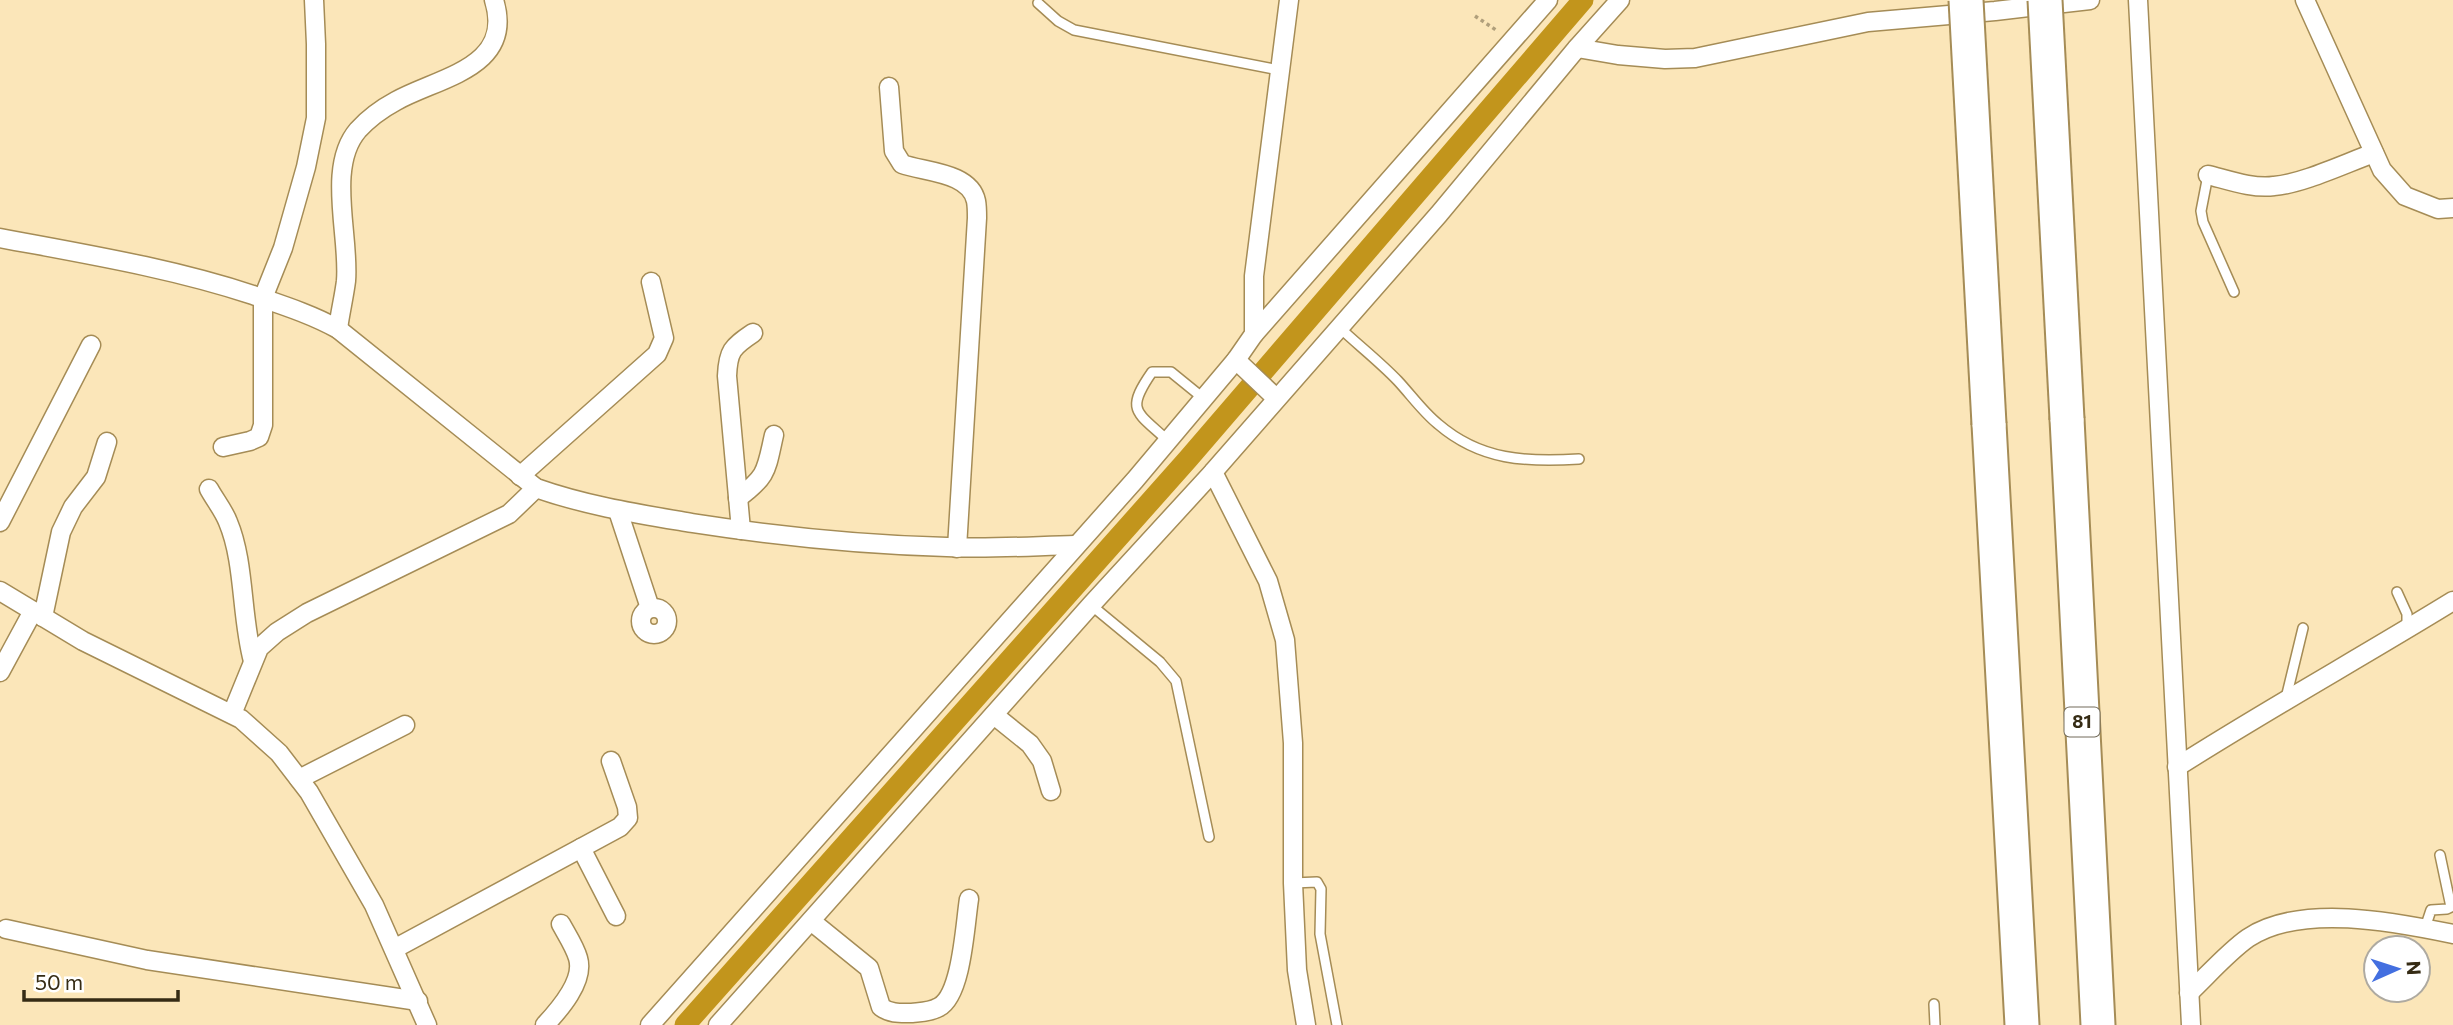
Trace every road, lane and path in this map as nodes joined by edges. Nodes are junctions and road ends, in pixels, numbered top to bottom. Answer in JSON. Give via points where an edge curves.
{"nodes":[{"id":1,"x":314,"y":0,"type":"edge"},
{"id":2,"x":494,"y":0,"type":"edge"},
{"id":3,"x":1289,"y":0,"type":"edge"},
{"id":4,"x":1548,"y":0,"type":"edge"},
{"id":5,"x":1620,"y":0,"type":"edge"},
{"id":6,"x":2045,"y":0,"type":"edge"},
{"id":7,"x":2090,"y":0,"type":"edge"},
{"id":8,"x":2138,"y":0,"type":"edge"},
{"id":9,"x":2305,"y":0,"type":"edge"},
{"id":10,"x":1038,"y":3,"type":"dead end"},
{"id":11,"x":1983,"y":4,"type":"edge"},
{"id":12,"x":1475,"y":16,"type":"dead end"},
{"id":13,"x":1512,"y":41,"type":"junction"},
{"id":14,"x":1577,"y":48,"type":"junction"},
{"id":15,"x":1279,"y":70,"type":"junction"},
{"id":16,"x":889,"y":87,"type":"dead end"},
{"id":17,"x":2374,"y":153,"type":"junction"},
{"id":18,"x":2208,"y":175,"type":"joint"},
{"id":19,"x":2453,"y":208,"type":"edge"},
{"id":20,"x":0,"y":238,"type":"edge"},
{"id":21,"x":651,"y":282,"type":"dead end"},
{"id":22,"x":2234,"y":292,"type":"dead end"},
{"id":23,"x":263,"y":298,"type":"junction"},
{"id":24,"x":1339,"y":327,"type":"junction"},
{"id":25,"x":338,"y":329,"type":"junction"},
{"id":26,"x":753,"y":333,"type":"dead end"},
{"id":27,"x":1254,"y":334,"type":"junction"},
{"id":28,"x":91,"y":345,"type":"dead end"},
{"id":29,"x":1240,"y":364,"type":"junction"},
{"id":30,"x":1271,"y":394,"type":"junction"},
{"id":31,"x":1203,"y":398,"type":"junction"},
{"id":32,"x":774,"y":435,"type":"dead end"},
{"id":33,"x":1167,"y":440,"type":"junction"},
{"id":34,"x":107,"y":442,"type":"dead end"},
{"id":35,"x":223,"y":447,"type":"dead end"},
{"id":36,"x":1579,"y":459,"type":"dead end"},
{"id":37,"x":1213,"y":472,"type":"junction"},
{"id":38,"x":520,"y":476,"type":"junction"},
{"id":39,"x":536,"y":488,"type":"junction"},
{"id":40,"x":209,"y":489,"type":"dead end"},
{"id":41,"x":738,"y":498,"type":"junction"},
{"id":42,"x":618,"y":511,"type":"junction"},
{"id":43,"x":0,"y":522,"type":"edge"},
{"id":44,"x":741,"y":530,"type":"junction"},
{"id":45,"x":1075,"y":545,"type":"junction"},
{"id":46,"x":957,"y":548,"type":"junction"},
{"id":47,"x":0,"y":591,"type":"edge"},
{"id":48,"x":2397,"y":592,"type":"dead end"},
{"id":49,"x":2453,"y":601,"type":"edge"},
{"id":50,"x":1091,"y":605,"type":"junction"},
{"id":51,"x":650,"y":608,"type":"dead end"},
{"id":52,"x":38,"y":614,"type":"junction"},
{"id":53,"x":2303,"y":628,"type":"dead end"},
{"id":54,"x":2407,"y":629,"type":"junction"},
{"id":55,"x":253,"y":661,"type":"junction"},
{"id":56,"x":0,"y":672,"type":"edge"},
{"id":57,"x":2285,"y":703,"type":"junction"},
{"id":58,"x":232,"y":714,"type":"junction"},
{"id":59,"x":994,"y":715,"type":"junction"},
{"id":60,"x":405,"y":725,"type":"dead end"},
{"id":61,"x":611,"y":761,"type":"dead end"},
{"id":62,"x":2177,"y":767,"type":"junction"},
{"id":63,"x":299,"y":779,"type":"junction"},
{"id":64,"x":1051,"y":792,"type":"dead end"},
{"id":65,"x":1209,"y":836,"type":"dead end"},
{"id":66,"x":581,"y":848,"type":"junction"},
{"id":67,"x":2440,"y":855,"type":"dead end"},
{"id":68,"x":1293,"y":883,"type":"junction"},
{"id":69,"x":969,"y":899,"type":"dead end"},
{"id":70,"x":616,"y":916,"type":"dead end"},
{"id":71,"x":811,"y":921,"type":"junction"},
{"id":72,"x":561,"y":923,"type":"dead end"},
{"id":73,"x":2425,"y":928,"type":"junction"},
{"id":74,"x":6,"y":929,"type":"dead end"},
{"id":75,"x":2453,"y":934,"type":"edge"},
{"id":76,"x":394,"y":949,"type":"junction"},
{"id":77,"x":2189,"y":993,"type":"junction"},
{"id":78,"x":418,"y":1001,"type":"junction"},
{"id":79,"x":1934,"y":1004,"type":"dead end"},
{"id":80,"x":427,"y":1025,"type":"edge"},
{"id":81,"x":545,"y":1025,"type":"edge"},
{"id":82,"x":650,"y":1025,"type":"edge"},
{"id":83,"x":718,"y":1025,"type":"edge"},
{"id":84,"x":1306,"y":1025,"type":"edge"},
{"id":85,"x":1337,"y":1025,"type":"edge"},
{"id":86,"x":1936,"y":1025,"type":"edge"},
{"id":87,"x":2022,"y":1025,"type":"edge"},
{"id":88,"x":2098,"y":1025,"type":"edge"},
{"id":89,"x":2191,"y":1025,"type":"edge"}],
"edges":[{"from":1,"to":23,"type":"street","via":[[316,118],[283,248]]},
{"from":2,"to":25,"type":"street","via":[[497,36],[487,52],[466,71],[396,101],[357,131],[348,147],[341,167],[346,282]]},
{"from":3,"to":15,"type":"street"},
{"from":4,"to":13,"type":"street"},
{"from":5,"to":14,"type":"street"},
{"from":6,"to":88,"type":"highway","number":"81","bridge":true},
{"from":7,"to":11,"type":"street"},
{"from":8,"to":62,"type":"street"},
{"from":9,"to":17,"type":"street"},
{"from":10,"to":15,"type":"lane","via":[[1074,30]]},
{"from":11,"to":14,"type":"street","via":[[1868,22],[1695,58],[1665,59]]},
{"from":11,"to":87,"type":"highway","bridge":true,"via":[[1989,424]]},
{"from":12,"to":13,"type":"path"},
{"from":13,"to":27,"type":"street"},
{"from":14,"to":24,"type":"street"},
{"from":15,"to":27,"type":"street","via":[[1254,276]]},
{"from":16,"to":46,"type":"street","via":[[894,151],[902,164],[939,171],[962,182],[976,198]]},
{"from":17,"to":18,"type":"street","via":[[2273,187]]},
{"from":17,"to":19,"type":"street","via":[[2405,196],[2438,209]]},
{"from":18,"to":22,"type":"lane","via":[[2203,222]]},
{"from":20,"to":23,"type":"street","via":[[159,268]]},
{"from":21,"to":38,"type":"street","via":[[664,338],[657,354]]},
{"from":23,"to":25,"type":"street"},
{"from":23,"to":35,"type":"street","via":[[263,425],[259,437],[250,442]]},
{"from":24,"to":30,"type":"street"},
{"from":24,"to":36,"type":"lane","via":[[1455,438],[1506,458],[1533,462]]},
{"from":25,"to":38,"type":"street"},
{"from":26,"to":41,"type":"street","via":[[727,357]]},
{"from":27,"to":29,"type":"street"},
{"from":28,"to":43,"type":"street"},
{"from":29,"to":30,"type":"street"},
{"from":29,"to":31,"type":"street"},
{"from":30,"to":37,"type":"street"},
{"from":31,"to":33,"type":"street"},
{"from":31,"to":33,"type":"lane","via":[[1171,372],[1152,372],[1137,394],[1137,412]]},
{"from":32,"to":41,"type":"street","via":[[759,483]]},
{"from":33,"to":45,"type":"street"},
{"from":34,"to":52,"type":"street","via":[[96,477],[61,532]]},
{"from":37,"to":50,"type":"street"},
{"from":37,"to":68,"type":"street","via":[[1268,581],[1285,640],[1293,743]]},
{"from":38,"to":39,"type":"street"},
{"from":39,"to":42,"type":"street"},
{"from":39,"to":55,"type":"street","via":[[509,514],[307,613],[277,632],[259,648]]},
{"from":40,"to":55,"type":"street","via":[[228,521],[235,546]]},
{"from":41,"to":44,"type":"street"},
{"from":42,"to":44,"type":"street"},
{"from":42,"to":51,"type":"street"},
{"from":44,"to":46,"type":"street"},
{"from":45,"to":46,"type":"street"},
{"from":45,"to":82,"type":"street"},
{"from":47,"to":52,"type":"street"},
{"from":48,"to":54,"type":"lane","via":[[2407,614]]},
{"from":49,"to":54,"type":"street"},
{"from":50,"to":59,"type":"street"},
{"from":50,"to":65,"type":"lane","via":[[1176,681]]},
{"from":52,"to":56,"type":"street"},
{"from":52,"to":58,"type":"street"},
{"from":53,"to":57,"type":"lane"},
{"from":54,"to":57,"type":"street"},
{"from":55,"to":58,"type":"street"},
{"from":57,"to":62,"type":"street"},
{"from":58,"to":63,"type":"street","via":[[279,752]]},
{"from":59,"to":64,"type":"street","via":[[1030,744],[1042,761]]},
{"from":59,"to":71,"type":"street"},
{"from":60,"to":63,"type":"street"},
{"from":61,"to":66,"type":"street","via":[[628,818]]},
{"from":62,"to":77,"type":"street"},
{"from":63,"to":76,"type":"street","via":[[374,905]]},
{"from":66,"to":70,"type":"street"},
{"from":66,"to":76,"type":"street"},
{"from":67,"to":73,"type":"lane","via":[[2451,906],[2430,911]]},
{"from":68,"to":84,"type":"street","via":[[1297,970]]},
{"from":68,"to":85,"type":"lane","via":[[1319,884],[1320,933]]},
{"from":69,"to":71,"type":"street","via":[[957,979],[941,1007],[926,1012],[888,1012],[881,1007],[869,968]]},
{"from":71,"to":83,"type":"street"},
{"from":72,"to":81,"type":"street","via":[[579,960],[577,979]]},
{"from":73,"to":75,"type":"street"},
{"from":73,"to":77,"type":"street","via":[[2347,919],[2295,920],[2248,938]]},
{"from":74,"to":78,"type":"street","via":[[147,960]]},
{"from":76,"to":78,"type":"street"},
{"from":77,"to":89,"type":"street"},
{"from":78,"to":80,"type":"street"},
{"from":79,"to":86,"type":"lane"}]}
